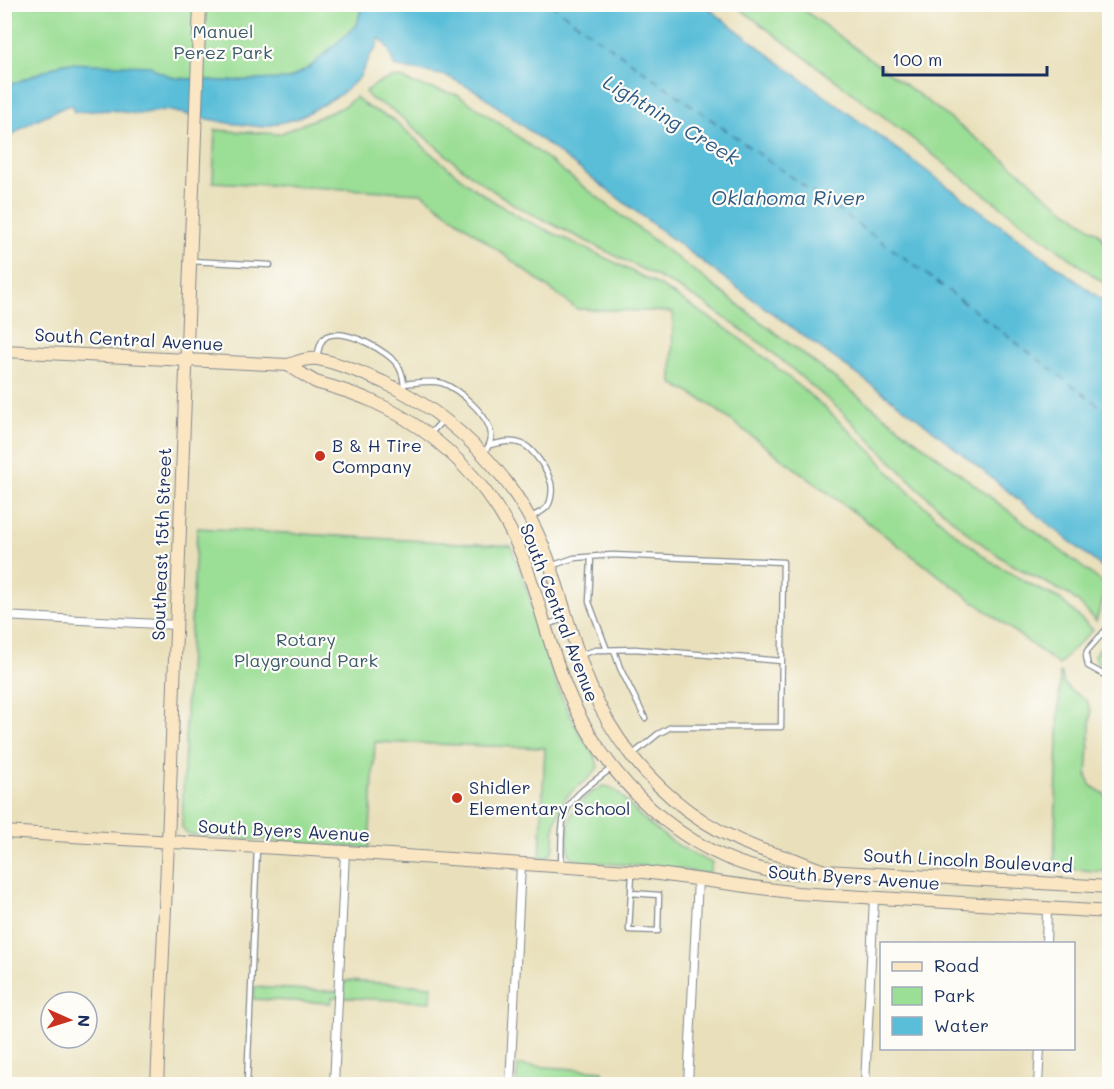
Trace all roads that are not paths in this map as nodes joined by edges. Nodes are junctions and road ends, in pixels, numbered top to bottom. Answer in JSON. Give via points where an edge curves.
{"nodes":[{"id":1,"x":201,"y":4,"type":"edge"},
{"id":2,"x":191,"y":261,"type":"junction"},
{"id":3,"x":270,"y":265,"type":"dead end"},
{"id":4,"x":5,"y":351,"type":"edge"},
{"id":5,"x":187,"y":360,"type":"junction"},
{"id":6,"x":317,"y":360,"type":"junction"},
{"id":7,"x":288,"y":366,"type":"junction"},
{"id":8,"x":4,"y":380,"type":"edge"},
{"id":9,"x":404,"y":388,"type":"junction"},
{"id":10,"x":443,"y":419,"type":"junction"},
{"id":11,"x":429,"y":435,"type":"junction"},
{"id":12,"x":486,"y":449,"type":"junction"},
{"id":13,"x":530,"y":518,"type":"junction"},
{"id":14,"x":591,"y":557,"type":"junction"},
{"id":15,"x":550,"y":566,"type":"junction"},
{"id":16,"x":4,"y":616,"type":"edge"},
{"id":17,"x":567,"y":618,"type":"junction"},
{"id":18,"x":177,"y":625,"type":"junction"},
{"id":19,"x":546,"y":625,"type":"junction"},
{"id":20,"x":1110,"y":625,"type":"edge"},
{"id":21,"x":607,"y":650,"type":"junction"},
{"id":22,"x":614,"y":650,"type":"junction"},
{"id":23,"x":578,"y":656,"type":"junction"},
{"id":24,"x":782,"y":661,"type":"junction"},
{"id":25,"x":1110,"y":678,"type":"edge"},
{"id":26,"x":645,"y":718,"type":"dead end"},
{"id":27,"x":632,"y":756,"type":"junction"},
{"id":28,"x":612,"y":768,"type":"junction"},
{"id":29,"x":4,"y":832,"type":"edge"},
{"id":30,"x":168,"y":842,"type":"junction"},
{"id":31,"x":257,"y":848,"type":"junction"},
{"id":32,"x":345,"y":852,"type":"junction"},
{"id":33,"x":521,"y":865,"type":"junction"},
{"id":34,"x":561,"y":867,"type":"junction"},
{"id":35,"x":632,"y":871,"type":"junction"},
{"id":36,"x":825,"y":872,"type":"junction"},
{"id":37,"x":698,"y":879,"type":"junction"},
{"id":38,"x":1110,"y":887,"type":"edge"},
{"id":39,"x":631,"y":893,"type":"junction"},
{"id":40,"x":874,"y":898,"type":"junction"},
{"id":41,"x":1047,"y":909,"type":"junction"},
{"id":42,"x":1110,"y":912,"type":"edge"},
{"id":43,"x":1046,"y":942,"type":"edge"},
{"id":44,"x":1040,"y":1050,"type":"edge"},
{"id":45,"x":157,"y":1084,"type":"edge"},
{"id":46,"x":247,"y":1084,"type":"edge"},
{"id":47,"x":334,"y":1084,"type":"edge"},
{"id":48,"x":510,"y":1084,"type":"edge"},
{"id":49,"x":688,"y":1084,"type":"edge"},
{"id":50,"x":865,"y":1084,"type":"edge"},
{"id":51,"x":1038,"y":1084,"type":"edge"}],
"edges":[{"from":1,"to":2,"type":"main road","name":"Southeast 15th Street"},
{"from":2,"to":3,"type":"lane"},
{"from":2,"to":5,"type":"main road","name":"Southeast 15th Street"},
{"from":4,"to":5,"type":"main road","name":"South Central Avenue"},
{"from":4,"to":8,"type":"street"},
{"from":5,"to":7,"type":"main road","name":"South Central Avenue"},
{"from":5,"to":18,"type":"main road","name":"Southeast 15th Street"},
{"from":6,"to":7,"type":"main road","name":"South Central Avenue","via":[[311,358]]},
{"from":6,"to":9,"type":"main road","name":"South Central Avenue"},
{"from":6,"to":9,"type":"lane","via":[[326,337],[345,335],[385,352],[398,366]]},
{"from":7,"to":11,"type":"main road","name":"South Central Avenue","via":[[318,383],[387,408]]},
{"from":9,"to":10,"type":"main road","name":"South Central Avenue"},
{"from":9,"to":12,"type":"lane","via":[[426,382],[454,389],[489,424],[492,435]]},
{"from":10,"to":11,"type":"lane"},
{"from":10,"to":12,"type":"main road","name":"South Central Avenue"},
{"from":11,"to":19,"type":"main road","name":"South Central Avenue","via":[[473,477],[506,522],[529,571]]},
{"from":12,"to":13,"type":"main road","name":"South Central Avenue"},
{"from":12,"to":13,"type":"lane","via":[[506,440],[526,446],[546,471],[551,481],[549,504]]},
{"from":13,"to":15,"type":"main road","name":"South Central Avenue"},
{"from":14,"to":15,"type":"lane"},
{"from":14,"to":21,"type":"lane","via":[[589,602]]},
{"from":14,"to":24,"type":"lane","via":[[783,562]]},
{"from":15,"to":17,"type":"main road","name":"South Central Avenue"},
{"from":16,"to":18,"type":"street"},
{"from":17,"to":19,"type":"lane"},
{"from":17,"to":23,"type":"main road","name":"South Central Avenue"},
{"from":18,"to":30,"type":"main road","name":"Southeast 15th Street"},
{"from":19,"to":28,"type":"main road","name":"South Central Avenue","via":[[574,706]]},
{"from":20,"to":25,"type":"lane","via":[[1086,656],[1088,666]]},
{"from":21,"to":22,"type":"lane"},
{"from":21,"to":23,"type":"lane"},
{"from":22,"to":24,"type":"lane"},
{"from":22,"to":26,"type":"lane"},
{"from":23,"to":27,"type":"main road","name":"South Central Avenue","via":[[598,705]]},
{"from":24,"to":27,"type":"lane","via":[[781,727],[671,727]]},
{"from":27,"to":36,"type":"main road","name":"South Central Avenue","via":[[671,798],[704,822],[758,849]]},
{"from":28,"to":34,"type":"lane","via":[[575,798],[566,811]]},
{"from":28,"to":36,"type":"main road","name":"South Central Avenue","via":[[652,809],[686,836],[724,856],[786,873]]},
{"from":29,"to":30,"type":"main road","name":"South Byers Avenue"},
{"from":30,"to":31,"type":"main road","name":"South Byers Avenue"},
{"from":30,"to":45,"type":"main road","name":"Southeast 15th Street"},
{"from":31,"to":32,"type":"main road","name":"South Byers Avenue"},
{"from":31,"to":46,"type":"lane"},
{"from":32,"to":33,"type":"main road","name":"South Byers Avenue"},
{"from":32,"to":47,"type":"street"},
{"from":33,"to":34,"type":"main road","name":"South Byers Avenue"},
{"from":33,"to":48,"type":"street"},
{"from":34,"to":35,"type":"main road","name":"South Byers Avenue"},
{"from":35,"to":37,"type":"main road","name":"South Byers Avenue"},
{"from":35,"to":39,"type":"lane"},
{"from":36,"to":38,"type":"main road","name":"South Lincoln Boulevard"},
{"from":37,"to":40,"type":"main road","name":"South Byers Avenue","via":[[797,894]]},
{"from":37,"to":49,"type":"street"},
{"from":39,"to":39,"type":"lane","via":[[629,930],[658,931],[659,895]]},
{"from":40,"to":41,"type":"main road","name":"South Byers Avenue"},
{"from":40,"to":50,"type":"street"},
{"from":41,"to":42,"type":"main road","name":"South Byers Avenue"},
{"from":41,"to":43,"type":"street"},
{"from":44,"to":51,"type":"street"}]}
